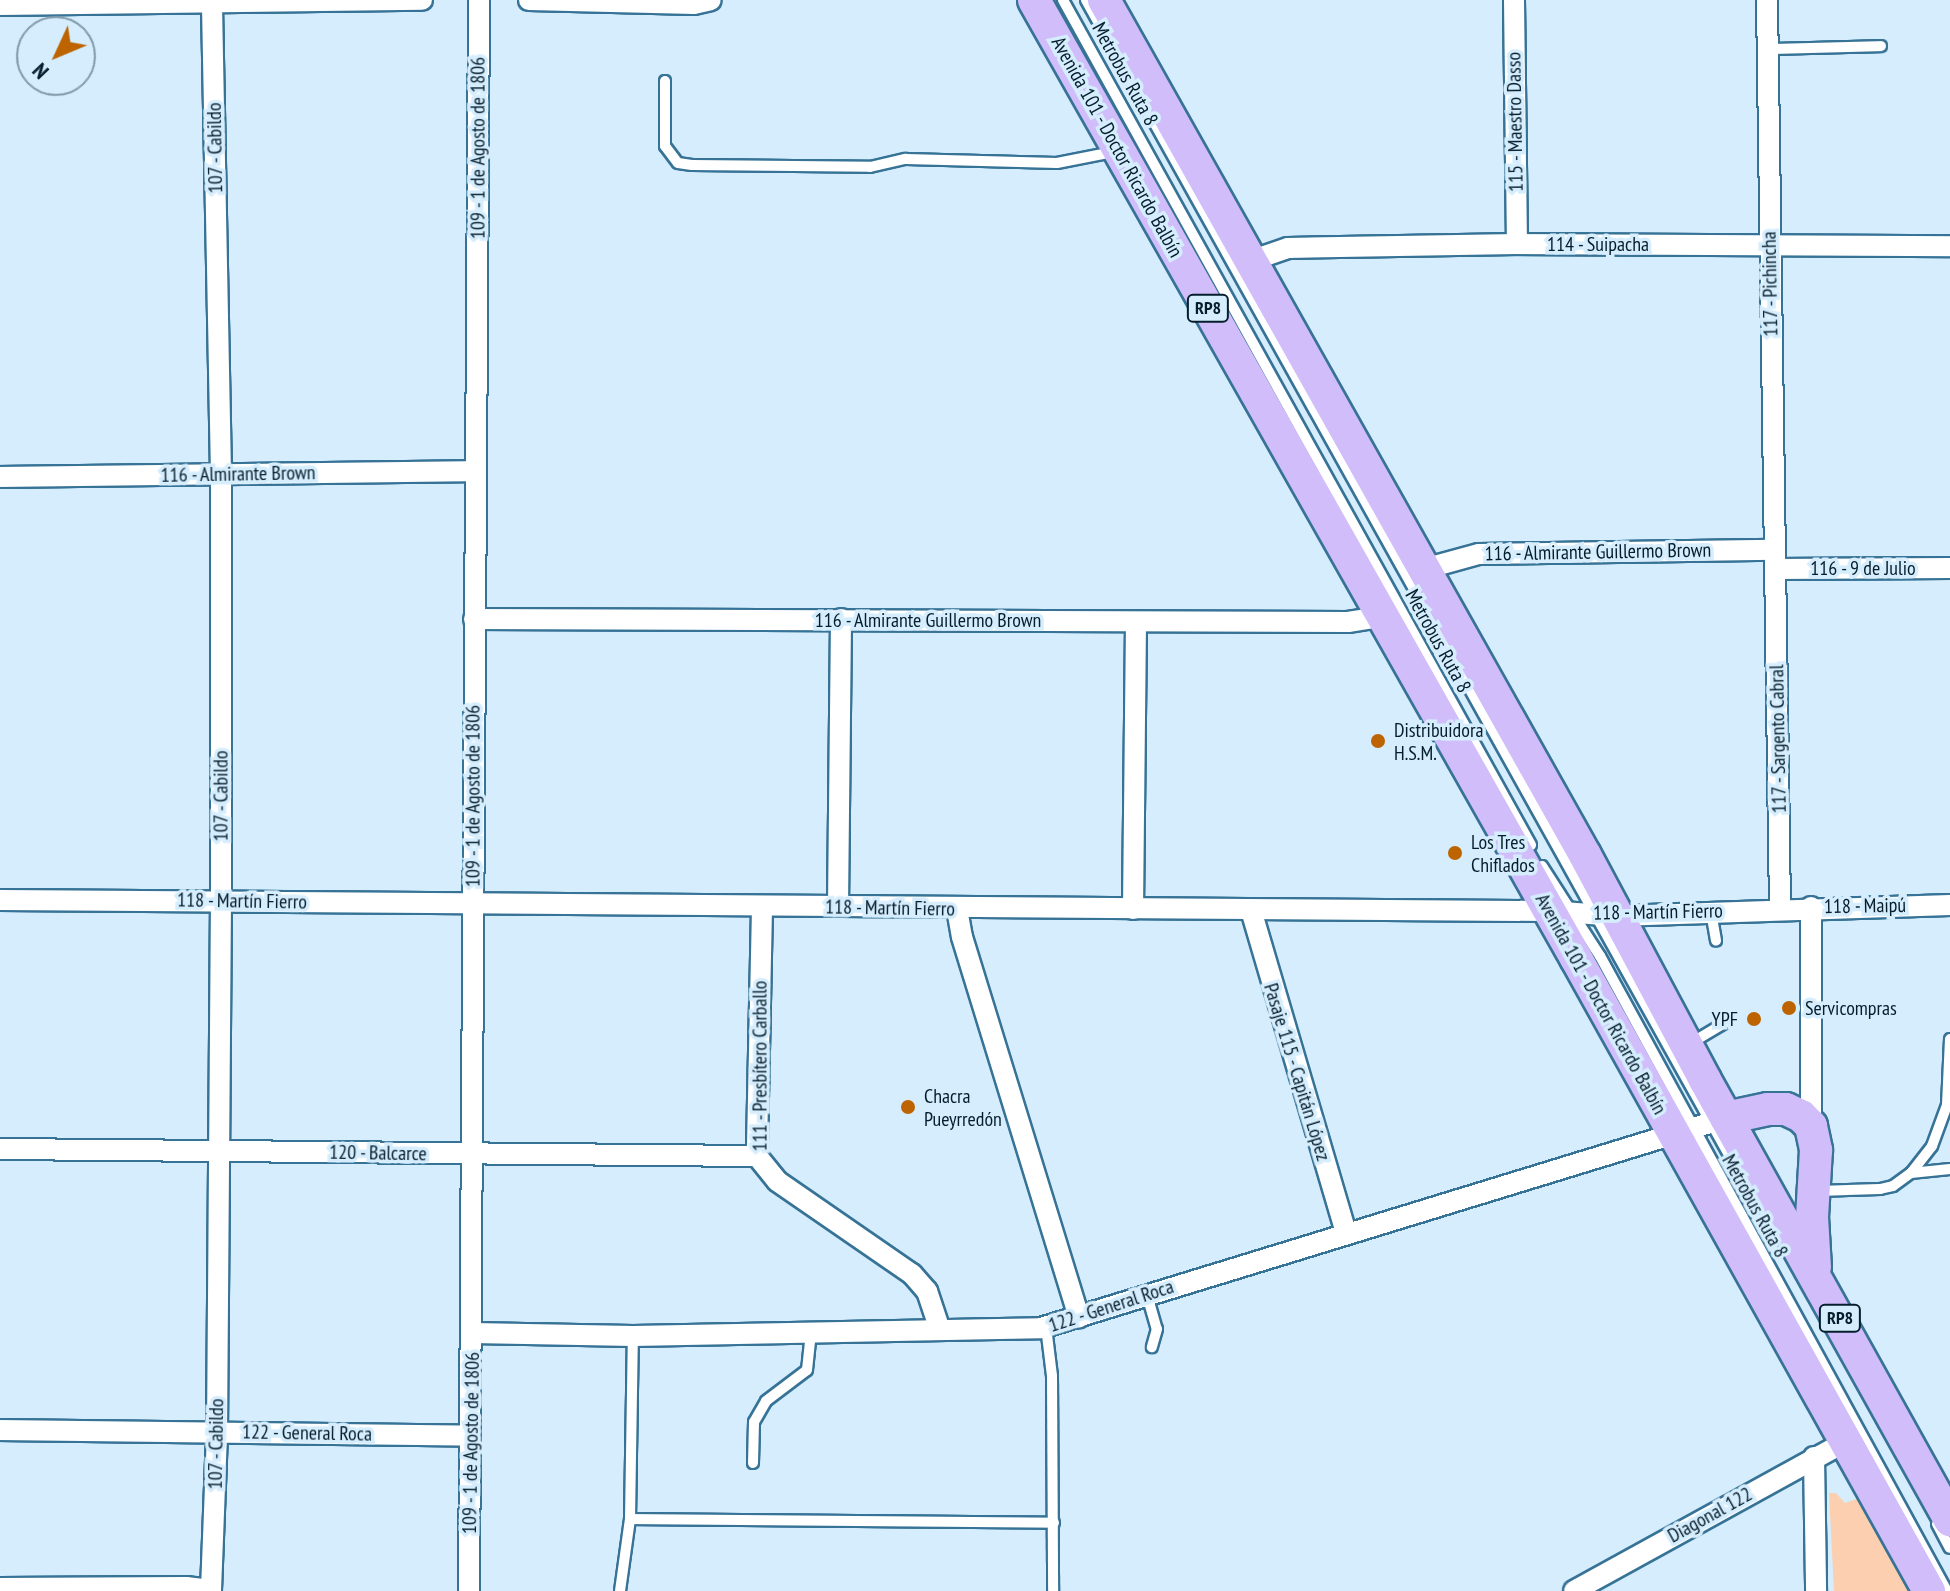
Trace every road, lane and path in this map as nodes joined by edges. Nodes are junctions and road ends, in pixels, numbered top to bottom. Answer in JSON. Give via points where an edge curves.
{"nodes":[{"id":1,"x":422,"y":0,"type":"edge"},
{"id":2,"x":479,"y":0,"type":"edge"},
{"id":3,"x":529,"y":0,"type":"edge"},
{"id":4,"x":711,"y":0,"type":"edge"},
{"id":5,"x":1034,"y":0,"type":"edge"},
{"id":6,"x":1063,"y":0,"type":"edge"},
{"id":7,"x":1086,"y":0,"type":"edge"},
{"id":8,"x":1104,"y":0,"type":"edge"},
{"id":9,"x":1514,"y":0,"type":"edge"},
{"id":10,"x":1767,"y":0,"type":"edge"},
{"id":11,"x":212,"y":2,"type":"edge"},
{"id":12,"x":0,"y":5,"type":"edge"},
{"id":13,"x":1881,"y":46,"type":"dead end"},
{"id":14,"x":1768,"y":49,"type":"junction"},
{"id":15,"x":665,"y":81,"type":"dead end"},
{"id":16,"x":1119,"y":150,"type":"junction"},
{"id":17,"x":1517,"y":244,"type":"junction"},
{"id":18,"x":1770,"y":245,"type":"junction"},
{"id":19,"x":1950,"y":246,"type":"edge"},
{"id":20,"x":1250,"y":261,"type":"junction"},
{"id":21,"x":476,"y":471,"type":"junction"},
{"id":22,"x":221,"y":474,"type":"junction"},
{"id":23,"x":0,"y":477,"type":"edge"},
{"id":24,"x":1775,"y":559,"type":"junction"},
{"id":25,"x":1950,"y":568,"type":"edge"},
{"id":26,"x":1424,"y":569,"type":"junction"},
{"id":27,"x":1381,"y":617,"type":"junction"},
{"id":28,"x":474,"y":619,"type":"junction"},
{"id":29,"x":841,"y":619,"type":"junction"},
{"id":30,"x":1136,"y":622,"type":"junction"},
{"id":31,"x":0,"y":900,"type":"edge"},
{"id":32,"x":221,"y":900,"type":"junction"},
{"id":33,"x":473,"y":905,"type":"junction"},
{"id":34,"x":1950,"y":905,"type":"edge"},
{"id":35,"x":838,"y":906,"type":"junction"},
{"id":36,"x":1811,"y":907,"type":"junction"},
{"id":37,"x":762,"y":908,"type":"junction"},
{"id":38,"x":1780,"y":908,"type":"junction"},
{"id":39,"x":957,"y":909,"type":"junction"},
{"id":40,"x":1133,"y":909,"type":"junction"},
{"id":41,"x":1251,"y":910,"type":"junction"},
{"id":42,"x":1561,"y":912,"type":"junction"},
{"id":43,"x":1711,"y":912,"type":"junction"},
{"id":44,"x":1606,"y":916,"type":"junction"},
{"id":45,"x":1716,"y":941,"type":"dead end"},
{"id":46,"x":1728,"y":1021,"type":"dead end"},
{"id":47,"x":1950,"y":1039,"type":"edge"},
{"id":48,"x":1686,"y":1046,"type":"junction"},
{"id":49,"x":1811,"y":1126,"type":"junction"},
{"id":50,"x":1700,"y":1127,"type":"junction"},
{"id":51,"x":0,"y":1149,"type":"edge"},
{"id":52,"x":218,"y":1151,"type":"junction"},
{"id":53,"x":471,"y":1155,"type":"junction"},
{"id":54,"x":757,"y":1156,"type":"junction"},
{"id":55,"x":1735,"y":1165,"type":"dead end"},
{"id":56,"x":1950,"y":1169,"type":"edge"},
{"id":57,"x":1911,"y":1173,"type":"junction"},
{"id":58,"x":1813,"y":1191,"type":"junction"},
{"id":59,"x":1346,"y":1232,"type":"junction"},
{"id":60,"x":1815,"y":1274,"type":"junction"},
{"id":61,"x":1147,"y":1294,"type":"junction"},
{"id":62,"x":1079,"y":1317,"type":"junction"},
{"id":63,"x":1046,"y":1327,"type":"junction"},
{"id":64,"x":940,"y":1330,"type":"junction"},
{"id":65,"x":811,"y":1332,"type":"junction"},
{"id":66,"x":472,"y":1333,"type":"junction"},
{"id":67,"x":633,"y":1336,"type":"junction"},
{"id":68,"x":1152,"y":1347,"type":"dead end"},
{"id":69,"x":0,"y":1430,"type":"edge"},
{"id":70,"x":217,"y":1432,"type":"junction"},
{"id":71,"x":470,"y":1436,"type":"junction"},
{"id":72,"x":1847,"y":1441,"type":"junction"},
{"id":73,"x":1814,"y":1457,"type":"junction"},
{"id":74,"x":753,"y":1463,"type":"dead end"},
{"id":75,"x":1938,"y":1513,"type":"edge"},
{"id":76,"x":630,"y":1519,"type":"junction"},
{"id":77,"x":1054,"y":1523,"type":"junction"},
{"id":78,"x":1950,"y":1548,"type":"edge"},
{"id":79,"x":0,"y":1588,"type":"edge"},
{"id":80,"x":1578,"y":1590,"type":"edge"},
{"id":81,"x":211,"y":1591,"type":"edge"},
{"id":82,"x":469,"y":1591,"type":"edge"},
{"id":83,"x":620,"y":1591,"type":"edge"},
{"id":84,"x":1053,"y":1591,"type":"edge"},
{"id":85,"x":1816,"y":1591,"type":"edge"},
{"id":86,"x":1929,"y":1591,"type":"edge"},
{"id":87,"x":1947,"y":1591,"type":"edge"}],
"edges":[{"from":1,"to":11,"type":"street"},
{"from":2,"to":21,"type":"street","name":"109 - 1 de Agosto de 1806"},
{"from":3,"to":4,"type":"street"},
{"from":5,"to":16,"type":"main road","name":"Avenida 101 - Doctor Ricardo Balbín","number":"RP8"},
{"from":6,"to":42,"type":"lane","name":"Metrobus Ruta 8","via":[[1541,864]]},
{"from":7,"to":44,"type":"lane","name":"Metrobus Ruta 8"},
{"from":8,"to":20,"type":"main road","name":"Avenida 101 - Doctor Ricardo Balbín","number":"RP8"},
{"from":9,"to":17,"type":"street","name":"115 - Maestro Dasso"},
{"from":10,"to":14,"type":"street","name":"117 - Pichincha"},
{"from":11,"to":12,"type":"street"},
{"from":11,"to":22,"type":"street","name":"107 - Cabildo"},
{"from":13,"to":14,"type":"lane"},
{"from":14,"to":18,"type":"street","name":"117 - Pichincha"},
{"from":15,"to":16,"type":"lane","via":[[665,146],[678,163],[1057,163]]},
{"from":16,"to":27,"type":"main road","name":"Avenida 101 - Doctor Ricardo Balbín","number":"RP8"},
{"from":17,"to":18,"type":"street","name":"114 - Suipacha"},
{"from":17,"to":20,"type":"street","name":"114 - Suipacha","via":[[1288,248]]},
{"from":18,"to":19,"type":"street","name":"114 - Suipacha"},
{"from":18,"to":24,"type":"street","name":"117 - Pichincha"},
{"from":20,"to":26,"type":"main road","name":"Avenida 101 - Doctor Ricardo Balbín","number":"RP8"},
{"from":21,"to":22,"type":"street","name":"116 - Almirante Brown"},
{"from":21,"to":28,"type":"street","name":"109 - 1 de Agosto de 1806"},
{"from":22,"to":23,"type":"street","name":"116 - Almirante Brown"},
{"from":22,"to":32,"type":"street","name":"107 - Cabildo"},
{"from":24,"to":25,"type":"street","name":"116 - 9 de Julio"},
{"from":24,"to":26,"type":"street","name":"116 - Almirante Guillermo Brown","via":[[1479,554]]},
{"from":24,"to":38,"type":"street","name":"117 - Sargento Cabral"},
{"from":26,"to":44,"type":"main road","name":"Avenida 101 - Doctor Ricardo Balbín","number":"RP8"},
{"from":27,"to":30,"type":"street","name":"116 - Almirante Guillermo Brown","via":[[1348,622]]},
{"from":27,"to":42,"type":"main road","name":"Avenida 101 - Doctor Ricardo Balbín","number":"RP8"},
{"from":28,"to":29,"type":"street","name":"116 - Almirante Guillermo Brown"},
{"from":28,"to":33,"type":"street","name":"109 - 1 de Agosto de 1806"},
{"from":29,"to":30,"type":"street","name":"116 - Almirante Guillermo Brown"},
{"from":29,"to":35,"type":"street"},
{"from":30,"to":40,"type":"street"},
{"from":31,"to":32,"type":"street","name":"118 - Martín Fierro"},
{"from":32,"to":33,"type":"street","name":"118 - Martín Fierro"},
{"from":32,"to":52,"type":"street","name":"107 - Cabildo"},
{"from":33,"to":37,"type":"street","name":"118 - Martín Fierro"},
{"from":33,"to":53,"type":"street","name":"109 - 1 de Agosto de 1806"},
{"from":34,"to":36,"type":"street","name":"118 - Maipú"},
{"from":35,"to":37,"type":"street","name":"118 - Martín Fierro"},
{"from":35,"to":39,"type":"street","name":"118 - Martín Fierro"},
{"from":36,"to":38,"type":"street","name":"118 - Maipú"},
{"from":36,"to":49,"type":"street"},
{"from":37,"to":54,"type":"street","name":"111 - Presbítero Carballo"},
{"from":38,"to":43,"type":"street","name":"118 - Martín Fierro"},
{"from":39,"to":40,"type":"street","name":"118 - Martín Fierro"},
{"from":39,"to":62,"type":"street"},
{"from":40,"to":41,"type":"street","name":"118 - Martín Fierro"},
{"from":41,"to":42,"type":"street","name":"118 - Martín Fierro"},
{"from":41,"to":59,"type":"street","name":"Pasaje 115 - Capitán López"},
{"from":42,"to":44,"type":"street","name":"118 - Martín Fierro"},
{"from":42,"to":50,"type":"main road","name":"Avenida 101 - Doctor Ricardo Balbín","number":"RP8"},
{"from":43,"to":44,"type":"street","name":"118 - Martín Fierro"},
{"from":43,"to":45,"type":"lane"},
{"from":44,"to":48,"type":"main road","name":"Avenida 101 - Doctor Ricardo Balbín","number":"RP8"},
{"from":44,"to":50,"type":"lane","name":"Metrobus Ruta 8"},
{"from":46,"to":48,"type":"lane"},
{"from":47,"to":57,"type":"lane","via":[[1947,1105],[1932,1146]]},
{"from":48,"to":50,"type":"main road","name":"Avenida 101 - Doctor Ricardo Balbín","number":"RP8"},
{"from":49,"to":50,"type":"main road","via":[[1786,1109],[1768,1109]]},
{"from":49,"to":58,"type":"main road","via":[[1816,1150]]},
{"from":50,"to":55,"type":"lane","name":"Metrobus Ruta 8"},
{"from":50,"to":59,"type":"street","name":"122 - General Roca"},
{"from":50,"to":60,"type":"main road","name":"Avenida 101 - Doctor Ricardo Balbín","number":"RP8"},
{"from":50,"to":72,"type":"main road","name":"Avenida 101 - Doctor Ricardo Balbín","number":"RP8"},
{"from":50,"to":87,"type":"lane","name":"Metrobus Ruta 8"},
{"from":51,"to":52,"type":"street","name":"120 - Balcarce"},
{"from":52,"to":53,"type":"street","name":"120 - Balcarce"},
{"from":52,"to":70,"type":"street","name":"107 - Cabildo"},
{"from":53,"to":54,"type":"street","name":"120 - Balcarce"},
{"from":53,"to":66,"type":"street","name":"109 - 1 de Agosto de 1806"},
{"from":54,"to":64,"type":"street","name":"111 - Presbítero Carballo","via":[[777,1181],[912,1274],[927,1291]]},
{"from":56,"to":57,"type":"lane"},
{"from":57,"to":58,"type":"lane","via":[[1880,1189]]},
{"from":58,"to":60,"type":"main road"},
{"from":59,"to":61,"type":"street","name":"122 - General Roca"},
{"from":60,"to":75,"type":"main road","name":"Avenida 101 - Doctor Ricardo Balbín","number":"RP8"},
{"from":61,"to":62,"type":"street","name":"122 - General Roca"},
{"from":61,"to":68,"type":"lane","via":[[1157,1329]]},
{"from":62,"to":63,"type":"street","name":"122 - General Roca"},
{"from":63,"to":64,"type":"street","name":"122 - General Roca"},
{"from":63,"to":77,"type":"lane"},
{"from":64,"to":65,"type":"street","name":"122 - General Roca"},
{"from":65,"to":67,"type":"street","name":"122 - General Roca"},
{"from":65,"to":74,"type":"lane","via":[[807,1370],[766,1401],[754,1422]]},
{"from":66,"to":67,"type":"street","name":"122 - General Roca"},
{"from":66,"to":71,"type":"street","name":"109 - 1 de Agosto de 1806"},
{"from":67,"to":76,"type":"lane"},
{"from":69,"to":70,"type":"street","name":"122 - General Roca"},
{"from":70,"to":71,"type":"street","name":"122 - General Roca"},
{"from":70,"to":81,"type":"street","name":"107 - Cabildo"},
{"from":71,"to":82,"type":"street","name":"109 - 1 de Agosto de 1806"},
{"from":72,"to":73,"type":"street","name":"Diagonal 122"},
{"from":72,"to":86,"type":"main road","name":"Avenida 101 - Doctor Ricardo Balbín","number":"RP8"},
{"from":73,"to":80,"type":"street","name":"Diagonal 122"},
{"from":73,"to":85,"type":"street"},
{"from":75,"to":78,"type":"lane"},
{"from":76,"to":77,"type":"lane"},
{"from":76,"to":83,"type":"lane"},
{"from":77,"to":84,"type":"lane"},
{"from":79,"to":81,"type":"street"}]}
